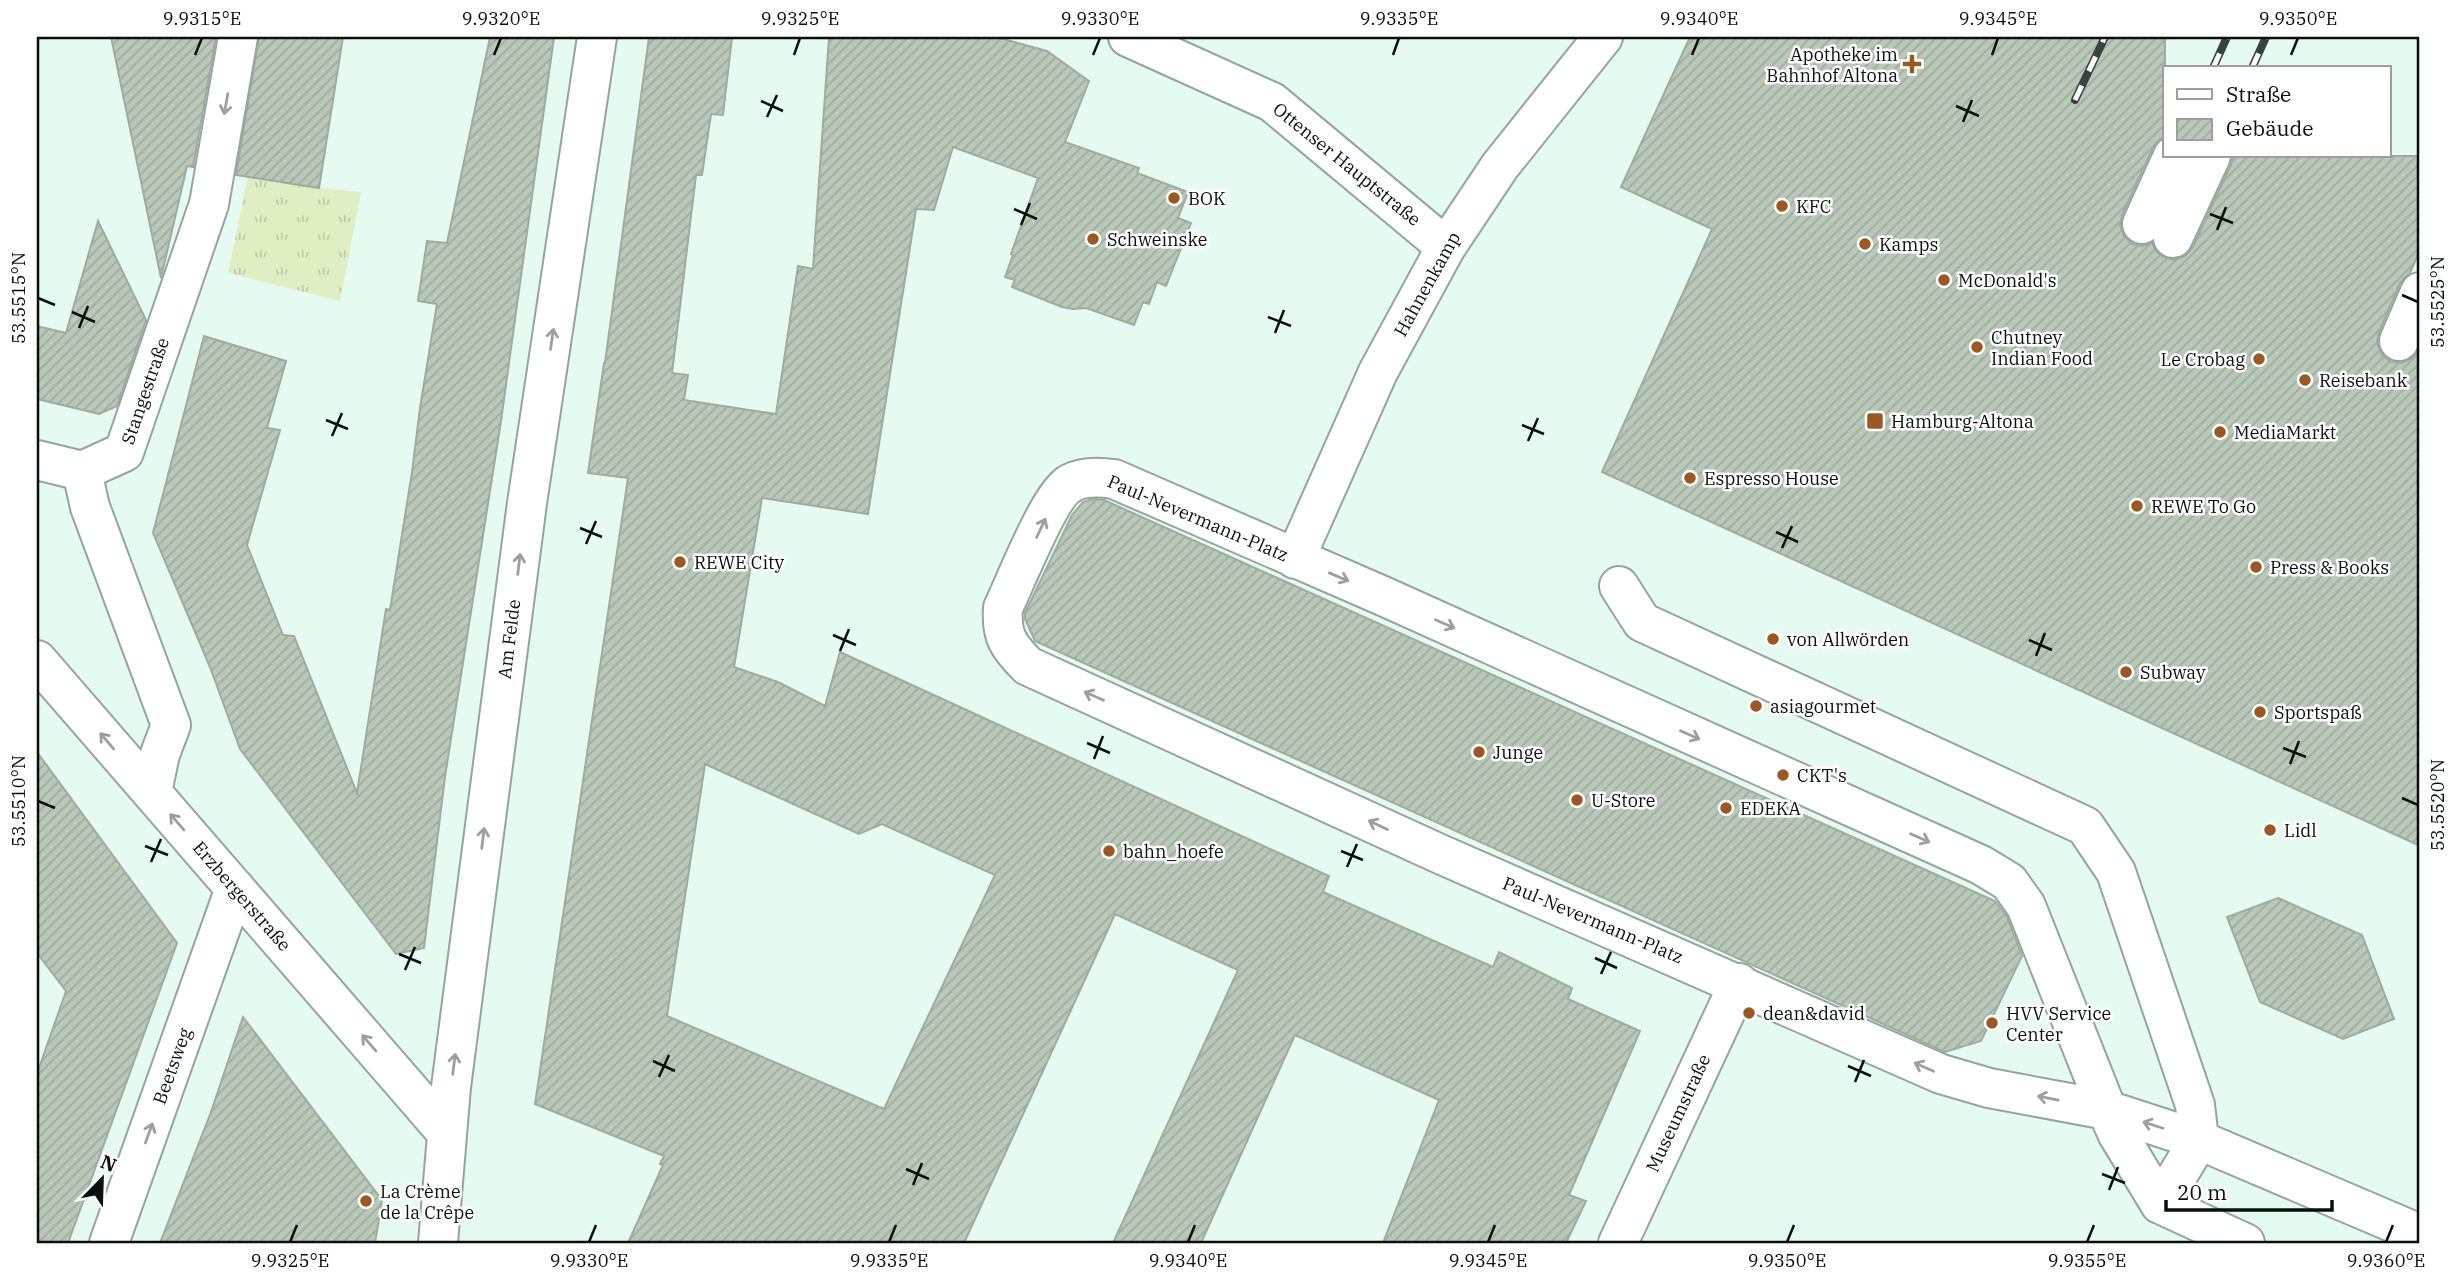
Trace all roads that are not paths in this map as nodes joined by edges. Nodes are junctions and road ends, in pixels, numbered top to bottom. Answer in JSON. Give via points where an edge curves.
{"nodes":[{"id":1,"x":238,"y":37,"type":"edge"},
{"id":2,"x":597,"y":37,"type":"edge"},
{"id":3,"x":1128,"y":37,"type":"edge"},
{"id":4,"x":1603,"y":37,"type":"edge"},
{"id":5,"x":2173,"y":158,"type":"edge"},
{"id":6,"x":2210,"y":158,"type":"edge"},
{"id":7,"x":1446,"y":247,"type":"junction"},
{"id":8,"x":2420,"y":292,"type":"edge"},
{"id":9,"x":2399,"y":341,"type":"dead end"},
{"id":10,"x":37,"y":460,"type":"edge"},
{"id":11,"x":82,"y":471,"type":"junction"},
{"id":12,"x":1295,"y":559,"type":"junction"},
{"id":13,"x":1619,"y":586,"type":"dead end"},
{"id":14,"x":37,"y":660,"type":"edge"},
{"id":15,"x":152,"y":792,"type":"junction"},
{"id":16,"x":236,"y":888,"type":"junction"},
{"id":17,"x":1739,"y":983,"type":"junction"},
{"id":18,"x":2106,"y":1110,"type":"junction"},
{"id":19,"x":446,"y":1132,"type":"junction"},
{"id":20,"x":2199,"y":1140,"type":"junction"},
{"id":21,"x":2160,"y":1204,"type":"junction"},
{"id":22,"x":2420,"y":1234,"type":"edge"},
{"id":23,"x":109,"y":1243,"type":"edge"},
{"id":24,"x":438,"y":1243,"type":"edge"},
{"id":25,"x":1618,"y":1243,"type":"edge"},
{"id":26,"x":2245,"y":1243,"type":"edge"}],
"edges":[{"from":1,"to":11,"type":"street","name":"Stangestraße","one_way":true,"via":[[209,204],[124,452]]},
{"from":19,"to":2,"type":"street","name":"Am Felde","one_way":true,"via":[[527,503]]},
{"from":3,"to":7,"type":"street","name":"Ottenser Hauptstraße","via":[[1272,102]]},
{"from":4,"to":7,"type":"street","name":"Hahnenkamp","via":[[1500,166]]},
{"from":5,"to":6,"type":"street","via":[[2157,231]]},
{"from":7,"to":12,"type":"street","name":"Hahnenkamp","via":[[1378,372]]},
{"from":8,"to":9,"type":"street"},
{"from":10,"to":11,"type":"street"},
{"from":11,"to":15,"type":"street","via":[[90,507],[171,725]]},
{"from":17,"to":12,"type":"street","name":"Paul-Nevermann-Platz","one_way":true,"via":[[1440,854],[1028,666],[1006,639],[1002,624],[1003,608],[1054,500],[1069,483],[1077,481],[1114,479]]},
{"from":12,"to":18,"type":"street","name":"Paul-Nevermann-Platz","one_way":true,"via":[[1981,865],[2009,882],[2042,942]]},
{"from":13,"to":20,"type":"street","via":[[1642,622],[2084,826],[2116,872],[2195,1105]]},
{"from":15,"to":14,"type":"street","name":"Erzbergerstraße","one_way":true},
{"from":16,"to":15,"type":"street","name":"Erzbergerstraße","one_way":true},
{"from":19,"to":16,"type":"street","name":"Erzbergerstraße","one_way":true},
{"from":23,"to":16,"type":"street","name":"Beetsweg","one_way":true},
{"from":18,"to":17,"type":"street","name":"Paul-Nevermann-Platz","one_way":true,"via":[[1941,1074]]},
{"from":17,"to":25,"type":"street","name":"Museumstraße"},
{"from":20,"to":18,"type":"street","name":"Paul-Nevermann-Platz","one_way":true},
{"from":18,"to":21,"type":"street","name":"Paul-Nevermann-Platz"},
{"from":19,"to":24,"type":"street","name":"Am Felde"},
{"from":20,"to":21,"type":"street"},
{"from":20,"to":22,"type":"street","name":"Paul-Nevermann-Platz"},
{"from":21,"to":26,"type":"street"}]}
